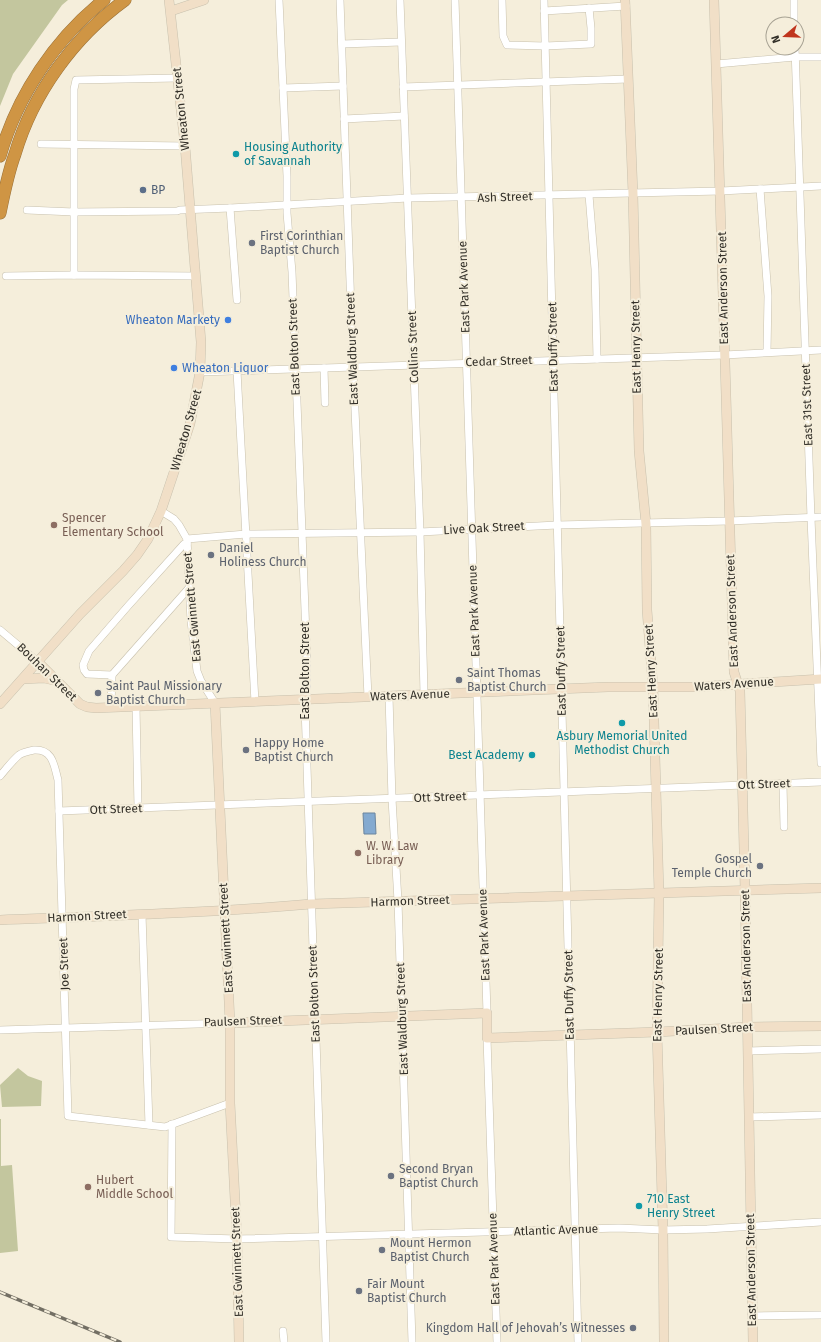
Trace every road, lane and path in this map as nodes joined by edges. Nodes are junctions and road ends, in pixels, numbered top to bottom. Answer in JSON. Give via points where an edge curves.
{"nodes":[{"id":1,"x":94,"y":0,"type":"edge"},
{"id":2,"x":104,"y":0,"type":"edge"},
{"id":3,"x":125,"y":0,"type":"edge"},
{"id":4,"x":132,"y":0,"type":"edge"},
{"id":5,"x":169,"y":0,"type":"edge"},
{"id":6,"x":204,"y":0,"type":"edge"},
{"id":7,"x":279,"y":0,"type":"edge"},
{"id":8,"x":340,"y":0,"type":"edge"},
{"id":9,"x":400,"y":0,"type":"edge"},
{"id":10,"x":456,"y":0,"type":"edge"},
{"id":11,"x":502,"y":0,"type":"edge"},
{"id":12,"x":544,"y":0,"type":"edge"},
{"id":13,"x":714,"y":0,"type":"edge"},
{"id":14,"x":794,"y":0,"type":"edge"},
{"id":15,"x":625,"y":3,"type":"edge"},
{"id":16,"x":589,"y":8,"type":"junction"},
{"id":17,"x":171,"y":11,"type":"junction"},
{"id":18,"x":544,"y":12,"type":"junction"},
{"id":19,"x":107,"y":14,"type":"junction"},
{"id":20,"x":794,"y":16,"type":"edge"},
{"id":21,"x":401,"y":42,"type":"junction"},
{"id":22,"x":342,"y":44,"type":"junction"},
{"id":23,"x":545,"y":46,"type":"junction"},
{"id":24,"x":53,"y":52,"type":"junction"},
{"id":25,"x":795,"y":57,"type":"junction"},
{"id":26,"x":821,"y":57,"type":"edge"},
{"id":27,"x":716,"y":64,"type":"junction"},
{"id":28,"x":178,"y":78,"type":"junction"},
{"id":29,"x":628,"y":79,"type":"junction"},
{"id":30,"x":546,"y":82,"type":"junction"},
{"id":31,"x":458,"y":85,"type":"junction"},
{"id":32,"x":343,"y":86,"type":"junction"},
{"id":33,"x":283,"y":88,"type":"junction"},
{"id":34,"x":403,"y":88,"type":"junction"},
{"id":35,"x":404,"y":116,"type":"junction"},
{"id":36,"x":344,"y":119,"type":"junction"},
{"id":37,"x":41,"y":144,"type":"dead end"},
{"id":38,"x":74,"y":145,"type":"junction"},
{"id":39,"x":185,"y":146,"type":"junction"},
{"id":40,"x":0,"y":156,"type":"edge"},
{"id":41,"x":799,"y":186,"type":"junction"},
{"id":42,"x":821,"y":186,"type":"edge"},
{"id":43,"x":760,"y":189,"type":"junction"},
{"id":44,"x":721,"y":191,"type":"junction"},
{"id":45,"x":633,"y":194,"type":"junction"},
{"id":46,"x":549,"y":195,"type":"junction"},
{"id":47,"x":589,"y":195,"type":"junction"},
{"id":48,"x":408,"y":198,"type":"junction"},
{"id":49,"x":462,"y":198,"type":"junction"},
{"id":50,"x":346,"y":201,"type":"junction"},
{"id":51,"x":287,"y":205,"type":"junction"},
{"id":52,"x":230,"y":208,"type":"junction"},
{"id":53,"x":27,"y":210,"type":"dead end"},
{"id":54,"x":190,"y":210,"type":"junction"},
{"id":55,"x":74,"y":212,"type":"junction"},
{"id":56,"x":0,"y":213,"type":"edge"},
{"id":57,"x":74,"y":275,"type":"junction"},
{"id":58,"x":6,"y":276,"type":"dead end"},
{"id":59,"x":196,"y":276,"type":"junction"},
{"id":60,"x":237,"y":300,"type":"dead end"},
{"id":61,"x":805,"y":350,"type":"junction"},
{"id":62,"x":821,"y":350,"type":"edge"},
{"id":63,"x":767,"y":352,"type":"junction"},
{"id":64,"x":724,"y":355,"type":"junction"},
{"id":65,"x":636,"y":358,"type":"junction"},
{"id":66,"x":597,"y":359,"type":"junction"},
{"id":67,"x":553,"y":360,"type":"junction"},
{"id":68,"x":467,"y":362,"type":"junction"},
{"id":69,"x":413,"y":365,"type":"junction"},
{"id":70,"x":353,"y":366,"type":"junction"},
{"id":71,"x":324,"y":368,"type":"junction"},
{"id":72,"x":295,"y":369,"type":"junction"},
{"id":73,"x":237,"y":371,"type":"junction"},
{"id":74,"x":200,"y":372,"type":"junction"},
{"id":75,"x":325,"y":403,"type":"dead end"},
{"id":76,"x":161,"y":511,"type":"junction"},
{"id":77,"x":821,"y":517,"type":"edge"},
{"id":78,"x":811,"y":518,"type":"junction"},
{"id":79,"x":729,"y":521,"type":"junction"},
{"id":80,"x":646,"y":524,"type":"junction"},
{"id":81,"x":557,"y":525,"type":"junction"},
{"id":82,"x":472,"y":529,"type":"junction"},
{"id":83,"x":360,"y":532,"type":"junction"},
{"id":84,"x":420,"y":532,"type":"junction"},
{"id":85,"x":246,"y":534,"type":"junction"},
{"id":86,"x":302,"y":534,"type":"junction"},
{"id":87,"x":187,"y":541,"type":"junction"},
{"id":88,"x":189,"y":588,"type":"junction"},
{"id":89,"x":0,"y":630,"type":"edge"},
{"id":90,"x":38,"y":662,"type":"junction"},
{"id":91,"x":112,"y":675,"type":"junction"},
{"id":92,"x":23,"y":679,"type":"junction"},
{"id":93,"x":820,"y":679,"type":"edge"},
{"id":94,"x":58,"y":682,"type":"junction"},
{"id":95,"x":738,"y":684,"type":"junction"},
{"id":96,"x":653,"y":687,"type":"junction"},
{"id":97,"x":561,"y":689,"type":"junction"},
{"id":98,"x":477,"y":693,"type":"junction"},
{"id":99,"x":424,"y":694,"type":"junction"},
{"id":100,"x":389,"y":696,"type":"junction"},
{"id":101,"x":368,"y":697,"type":"junction"},
{"id":102,"x":307,"y":700,"type":"junction"},
{"id":103,"x":254,"y":702,"type":"junction"},
{"id":104,"x":215,"y":703,"type":"junction"},
{"id":105,"x":0,"y":704,"type":"edge"},
{"id":106,"x":136,"y":706,"type":"junction"},
{"id":107,"x":111,"y":707,"type":"junction"},
{"id":108,"x":96,"y":708,"type":"joint"},
{"id":109,"x":821,"y":762,"type":"edge"},
{"id":110,"x":0,"y":776,"type":"edge"},
{"id":111,"x":821,"y":782,"type":"edge"},
{"id":112,"x":783,"y":784,"type":"junction"},
{"id":113,"x":743,"y":785,"type":"junction"},
{"id":114,"x":655,"y":789,"type":"junction"},
{"id":115,"x":564,"y":792,"type":"junction"},
{"id":116,"x":480,"y":795,"type":"junction"},
{"id":117,"x":392,"y":799,"type":"junction"},
{"id":118,"x":308,"y":801,"type":"junction"},
{"id":119,"x":219,"y":805,"type":"junction"},
{"id":120,"x":138,"y":808,"type":"junction"},
{"id":121,"x":59,"y":811,"type":"junction"},
{"id":122,"x":784,"y":827,"type":"dead end"},
{"id":123,"x":821,"y":888,"type":"edge"},
{"id":124,"x":746,"y":890,"type":"junction"},
{"id":125,"x":659,"y":893,"type":"junction"},
{"id":126,"x":567,"y":896,"type":"junction"},
{"id":127,"x":483,"y":898,"type":"junction"},
{"id":128,"x":398,"y":901,"type":"junction"},
{"id":129,"x":311,"y":904,"type":"junction"},
{"id":130,"x":225,"y":910,"type":"junction"},
{"id":131,"x":142,"y":914,"type":"junction"},
{"id":132,"x":62,"y":918,"type":"junction"},
{"id":133,"x":0,"y":920,"type":"edge"},
{"id":134,"x":487,"y":1013,"type":"junction"},
{"id":135,"x":402,"y":1016,"type":"junction"},
{"id":136,"x":315,"y":1019,"type":"junction"},
{"id":137,"x":230,"y":1022,"type":"junction"},
{"id":138,"x":145,"y":1024,"type":"junction"},
{"id":139,"x":821,"y":1026,"type":"edge"},
{"id":140,"x":66,"y":1027,"type":"junction"},
{"id":141,"x":748,"y":1027,"type":"junction"},
{"id":142,"x":0,"y":1030,"type":"edge"},
{"id":143,"x":657,"y":1032,"type":"junction"},
{"id":144,"x":570,"y":1035,"type":"junction"},
{"id":145,"x":487,"y":1038,"type":"junction"},
{"id":146,"x":821,"y":1049,"type":"edge"},
{"id":147,"x":748,"y":1051,"type":"junction"},
{"id":148,"x":230,"y":1103,"type":"junction"},
{"id":149,"x":821,"y":1115,"type":"edge"},
{"id":150,"x":749,"y":1117,"type":"junction"},
{"id":151,"x":172,"y":1124,"type":"junction"},
{"id":152,"x":149,"y":1125,"type":"junction"},
{"id":153,"x":821,"y":1222,"type":"edge"},
{"id":154,"x":751,"y":1227,"type":"junction"},
{"id":155,"x":575,"y":1230,"type":"junction"},
{"id":156,"x":663,"y":1230,"type":"junction"},
{"id":157,"x":493,"y":1232,"type":"junction"},
{"id":158,"x":408,"y":1234,"type":"junction"},
{"id":159,"x":321,"y":1237,"type":"junction"},
{"id":160,"x":237,"y":1239,"type":"junction"},
{"id":161,"x":821,"y":1315,"type":"edge"},
{"id":162,"x":752,"y":1316,"type":"junction"},
{"id":163,"x":283,"y":1332,"type":"dead end"},
{"id":164,"x":239,"y":1342,"type":"edge"},
{"id":165,"x":284,"y":1342,"type":"edge"},
{"id":166,"x":326,"y":1342,"type":"edge"},
{"id":167,"x":412,"y":1342,"type":"edge"},
{"id":168,"x":497,"y":1342,"type":"edge"},
{"id":169,"x":578,"y":1342,"type":"edge"},
{"id":170,"x":664,"y":1342,"type":"edge"},
{"id":171,"x":753,"y":1342,"type":"edge"}],
"edges":[{"from":1,"to":24,"type":"highway","via":[[72,24]]},
{"from":2,"to":24,"type":"highway","via":[[82,19]]},
{"from":3,"to":19,"type":"highway"},
{"from":4,"to":19,"type":"highway"},
{"from":5,"to":17,"type":"main road","name":"Wheaton Street"},
{"from":6,"to":17,"type":"main road"},
{"from":7,"to":33,"type":"street","name":"East Bolton Street"},
{"from":8,"to":22,"type":"street","name":"East Waldburg Street"},
{"from":9,"to":21,"type":"street","name":"Collins Street"},
{"from":10,"to":31,"type":"street","name":"East Park Avenue"},
{"from":11,"to":23,"type":"street","via":[[503,36],[507,45]]},
{"from":12,"to":18,"type":"street","name":"East Duffy Street"},
{"from":13,"to":27,"type":"main road","name":"East Anderson Street"},
{"from":14,"to":20,"type":"street"},
{"from":15,"to":16,"type":"street"},
{"from":15,"to":29,"type":"main road","name":"East Henry Street"},
{"from":16,"to":18,"type":"street"},
{"from":16,"to":23,"type":"street","via":[[591,44]]},
{"from":17,"to":28,"type":"main road","name":"Wheaton Street"},
{"from":18,"to":23,"type":"street","name":"East Duffy Street"},
{"from":19,"to":56,"type":"highway","via":[[63,60],[40,96],[24,127],[15,153]]},
{"from":21,"to":22,"type":"street"},
{"from":21,"to":34,"type":"street","name":"Collins Street"},
{"from":22,"to":32,"type":"street","name":"East Waldburg Street"},
{"from":23,"to":30,"type":"street","name":"East Duffy Street"},
{"from":24,"to":40,"type":"highway","via":[[18,108]]},
{"from":25,"to":26,"type":"street"},
{"from":25,"to":27,"type":"street"},
{"from":25,"to":41,"type":"street","name":"East 31st Street"},
{"from":27,"to":44,"type":"main road","name":"East Anderson Street"},
{"from":28,"to":38,"type":"street","via":[[76,80]]},
{"from":28,"to":39,"type":"main road","name":"Wheaton Street"},
{"from":29,"to":30,"type":"street"},
{"from":29,"to":45,"type":"main road","name":"East Henry Street"},
{"from":30,"to":31,"type":"street"},
{"from":30,"to":46,"type":"street","name":"East Duffy Street"},
{"from":31,"to":34,"type":"street"},
{"from":31,"to":49,"type":"street","name":"East Park Avenue"},
{"from":32,"to":33,"type":"street"},
{"from":32,"to":36,"type":"street","name":"East Waldburg Street"},
{"from":33,"to":51,"type":"street","name":"East Bolton Street"},
{"from":34,"to":35,"type":"street","name":"Collins Street"},
{"from":35,"to":36,"type":"street"},
{"from":35,"to":48,"type":"street","name":"Collins Street"},
{"from":36,"to":50,"type":"street","name":"East Waldburg Street"},
{"from":37,"to":38,"type":"street"},
{"from":38,"to":39,"type":"street"},
{"from":38,"to":55,"type":"street"},
{"from":39,"to":54,"type":"main road","name":"Wheaton Street"},
{"from":41,"to":42,"type":"street","name":"Ash Street"},
{"from":41,"to":43,"type":"street","name":"Ash Street"},
{"from":41,"to":61,"type":"street","name":"East 31st Street"},
{"from":43,"to":44,"type":"street","name":"Ash Street"},
{"from":43,"to":63,"type":"street","via":[[768,296]]},
{"from":44,"to":45,"type":"street","name":"Ash Street"},
{"from":44,"to":64,"type":"main road","name":"East Anderson Street"},
{"from":45,"to":47,"type":"street","name":"Ash Street"},
{"from":45,"to":65,"type":"main road","name":"East Henry Street"},
{"from":46,"to":47,"type":"street","name":"Ash Street"},
{"from":46,"to":49,"type":"street","name":"Ash Street"},
{"from":46,"to":67,"type":"street","name":"East Duffy Street"},
{"from":47,"to":66,"type":"street"},
{"from":48,"to":49,"type":"street","name":"Ash Street"},
{"from":48,"to":50,"type":"street","name":"Ash Street"},
{"from":48,"to":69,"type":"street","name":"Collins Street"},
{"from":49,"to":68,"type":"street","name":"East Park Avenue"},
{"from":50,"to":51,"type":"street","name":"Ash Street"},
{"from":50,"to":70,"type":"street","name":"East Waldburg Street"},
{"from":51,"to":52,"type":"street","name":"Ash Street"},
{"from":51,"to":72,"type":"street","name":"East Bolton Street"},
{"from":52,"to":54,"type":"street","name":"Ash Street"},
{"from":52,"to":60,"type":"street"},
{"from":53,"to":55,"type":"street","name":"Ash Street"},
{"from":54,"to":55,"type":"street","name":"Ash Street"},
{"from":54,"to":59,"type":"main road","name":"Wheaton Street"},
{"from":55,"to":57,"type":"street"},
{"from":57,"to":58,"type":"street"},
{"from":57,"to":59,"type":"street"},
{"from":59,"to":74,"type":"main road","name":"Wheaton Street","via":[[201,342]]},
{"from":61,"to":62,"type":"street","name":"Cedar Street"},
{"from":61,"to":63,"type":"street","name":"Cedar Street"},
{"from":61,"to":78,"type":"street","name":"East 31st Street"},
{"from":63,"to":64,"type":"street","name":"Cedar Street"},
{"from":64,"to":65,"type":"street","name":"Cedar Street"},
{"from":64,"to":79,"type":"main road","name":"East Anderson Street"},
{"from":65,"to":66,"type":"street","name":"Cedar Street"},
{"from":65,"to":80,"type":"main road","name":"East Henry Street","via":[[639,451]]},
{"from":66,"to":67,"type":"street","name":"Cedar Street"},
{"from":67,"to":68,"type":"street","name":"Cedar Street"},
{"from":67,"to":81,"type":"street","name":"East Duffy Street"},
{"from":68,"to":69,"type":"street","name":"Cedar Street"},
{"from":68,"to":82,"type":"street","name":"East Park Avenue"},
{"from":69,"to":70,"type":"street","name":"Cedar Street"},
{"from":69,"to":84,"type":"street","name":"Collins Street"},
{"from":70,"to":71,"type":"street","name":"Cedar Street"},
{"from":70,"to":83,"type":"street","name":"East Waldburg Street"},
{"from":71,"to":72,"type":"street","name":"Cedar Street"},
{"from":71,"to":75,"type":"street"},
{"from":72,"to":73,"type":"street","name":"Cedar Street"},
{"from":72,"to":86,"type":"street","name":"East Bolton Street"},
{"from":73,"to":74,"type":"street","name":"Cedar Street"},
{"from":73,"to":85,"type":"street"},
{"from":74,"to":76,"type":"main road","name":"Wheaton Street","via":[[190,424]]},
{"from":76,"to":87,"type":"street","via":[[174,519]]},
{"from":76,"to":90,"type":"main road","name":"Wheaton Street","via":[[137,555]]},
{"from":77,"to":78,"type":"street","name":"Live Oak Street"},
{"from":78,"to":79,"type":"street","name":"Live Oak Street"},
{"from":78,"to":93,"type":"street","name":"East 31st Street"},
{"from":79,"to":80,"type":"street","name":"Live Oak Street"},
{"from":79,"to":95,"type":"main road","name":"East Anderson Street","via":[[734,672]]},
{"from":80,"to":81,"type":"street","name":"Live Oak Street"},
{"from":80,"to":96,"type":"main road","name":"East Henry Street","via":[[647,610]]},
{"from":81,"to":82,"type":"street","name":"Live Oak Street"},
{"from":81,"to":97,"type":"street","name":"East Duffy Street"},
{"from":82,"to":84,"type":"street","name":"Live Oak Street"},
{"from":82,"to":98,"type":"street","name":"East Park Avenue"},
{"from":83,"to":84,"type":"street","name":"Live Oak Street"},
{"from":83,"to":86,"type":"street","name":"Live Oak Street"},
{"from":83,"to":101,"type":"street","name":"East Waldburg Street"},
{"from":84,"to":99,"type":"street","name":"Collins Street"},
{"from":85,"to":86,"type":"street","name":"Live Oak Street"},
{"from":85,"to":87,"type":"street","name":"Live Oak Street"},
{"from":85,"to":103,"type":"street"},
{"from":86,"to":102,"type":"street","name":"East Bolton Street"},
{"from":87,"to":88,"type":"street","name":"East Gwinnett Street"},
{"from":87,"to":91,"type":"street","via":[[89,651],[83,665],[87,674]]},
{"from":88,"to":91,"type":"street"},
{"from":88,"to":104,"type":"street","name":"East Gwinnett Street","via":[[197,670]]},
{"from":89,"to":90,"type":"street","name":"Bouhan Street"},
{"from":90,"to":92,"type":"main road","name":"Wheaton Street"},
{"from":90,"to":94,"type":"main road","name":"Bouhan Street"},
{"from":91,"to":107,"type":"street"},
{"from":92,"to":94,"type":"main road","via":[[44,678]]},
{"from":92,"to":105,"type":"main road","name":"Wheaton Street"},
{"from":93,"to":95,"type":"main road","name":"Waters Avenue"},
{"from":93,"to":109,"type":"street","name":"East 31st Street"},
{"from":94,"to":108,"type":"main road","name":"Bouhan Street","via":[[80,704]]},
{"from":95,"to":96,"type":"main road","name":"Waters Avenue"},
{"from":95,"to":113,"type":"main road","name":"East Anderson Street"},
{"from":96,"to":97,"type":"main road","name":"Waters Avenue"},
{"from":96,"to":114,"type":"main road","name":"East Henry Street"},
{"from":97,"to":98,"type":"main road","name":"Waters Avenue"},
{"from":97,"to":115,"type":"street","name":"East Duffy Street"},
{"from":98,"to":99,"type":"main road","name":"Waters Avenue"},
{"from":98,"to":116,"type":"street","name":"East Park Avenue"},
{"from":99,"to":100,"type":"main road","name":"Waters Avenue"},
{"from":100,"to":101,"type":"main road","name":"Waters Avenue"},
{"from":100,"to":117,"type":"street","name":"East Waldburg Street"},
{"from":101,"to":102,"type":"main road","name":"Waters Avenue"},
{"from":102,"to":103,"type":"main road","name":"Waters Avenue"},
{"from":102,"to":118,"type":"street","name":"East Bolton Street","via":[[305,706]]},
{"from":103,"to":104,"type":"main road","name":"Waters Avenue"},
{"from":104,"to":106,"type":"main road","name":"Waters Avenue"},
{"from":104,"to":119,"type":"main road","name":"East Gwinnett Street"},
{"from":106,"to":107,"type":"main road","name":"Waters Avenue"},
{"from":106,"to":120,"type":"street"},
{"from":107,"to":108,"type":"main road","name":"Waters Avenue"},
{"from":110,"to":121,"type":"street","name":"Joe Street","via":[[20,754],[38,750],[48,753],[54,763],[58,780]]},
{"from":111,"to":112,"type":"street","name":"Ott Street"},
{"from":112,"to":113,"type":"street","name":"Ott Street"},
{"from":112,"to":122,"type":"street"},
{"from":113,"to":114,"type":"street","name":"Ott Street"},
{"from":113,"to":124,"type":"main road","name":"East Anderson Street"},
{"from":114,"to":115,"type":"street","name":"Ott Street"},
{"from":114,"to":125,"type":"main road","name":"East Henry Street"},
{"from":115,"to":116,"type":"street","name":"Ott Street"},
{"from":115,"to":126,"type":"street","name":"East Duffy Street"},
{"from":116,"to":117,"type":"street","name":"Ott Street"},
{"from":116,"to":127,"type":"street","name":"East Park Avenue"},
{"from":117,"to":118,"type":"street","name":"Ott Street"},
{"from":117,"to":128,"type":"street","name":"East Waldburg Street"},
{"from":118,"to":119,"type":"street","name":"Ott Street"},
{"from":118,"to":129,"type":"street","name":"East Bolton Street"},
{"from":119,"to":120,"type":"street","name":"Ott Street"},
{"from":119,"to":130,"type":"main road","name":"East Gwinnett Street"},
{"from":120,"to":121,"type":"street","name":"Ott Street"},
{"from":121,"to":132,"type":"street","name":"Joe Street"},
{"from":123,"to":124,"type":"main road","name":"Harmon Street"},
{"from":124,"to":125,"type":"main road","name":"Harmon Street"},
{"from":124,"to":141,"type":"main road","name":"East Anderson Street"},
{"from":125,"to":126,"type":"main road","name":"Harmon Street"},
{"from":125,"to":143,"type":"main road","name":"East Henry Street"},
{"from":126,"to":127,"type":"main road","name":"Harmon Street"},
{"from":126,"to":144,"type":"street","name":"East Duffy Street"},
{"from":127,"to":128,"type":"main road","name":"Harmon Street"},
{"from":127,"to":134,"type":"street","name":"East Park Avenue"},
{"from":128,"to":129,"type":"main road","name":"Harmon Street"},
{"from":128,"to":135,"type":"street","name":"East Waldburg Street"},
{"from":129,"to":130,"type":"main road","name":"Harmon Street"},
{"from":129,"to":136,"type":"street","name":"East Bolton Street"},
{"from":130,"to":131,"type":"main road","name":"Harmon Street"},
{"from":130,"to":137,"type":"main road","name":"East Gwinnett Street"},
{"from":131,"to":132,"type":"main road","name":"Harmon Street"},
{"from":131,"to":138,"type":"street"},
{"from":132,"to":133,"type":"main road","name":"Harmon Street"},
{"from":132,"to":140,"type":"street","name":"Joe Street"},
{"from":134,"to":135,"type":"main road","name":"Paulsen Street"},
{"from":134,"to":145,"type":"main road","name":"East Park Avenue"},
{"from":135,"to":136,"type":"main road","name":"Paulsen Street"},
{"from":135,"to":158,"type":"street","name":"East Waldburg Street"},
{"from":136,"to":137,"type":"main road","name":"Paulsen Street"},
{"from":136,"to":159,"type":"street","name":"East Bolton Street"},
{"from":137,"to":138,"type":"street","name":"Paulsen Street"},
{"from":137,"to":148,"type":"main road","name":"East Gwinnett Street"},
{"from":138,"to":140,"type":"street","name":"Paulsen Street"},
{"from":138,"to":152,"type":"street"},
{"from":139,"to":141,"type":"main road","name":"Paulsen Street"},
{"from":140,"to":142,"type":"street","name":"Paulsen Street"},
{"from":140,"to":152,"type":"street","name":"Joe Street","via":[[68,1116]]},
{"from":141,"to":143,"type":"main road","name":"Paulsen Street"},
{"from":141,"to":147,"type":"main road","name":"East Anderson Street"},
{"from":143,"to":144,"type":"main road","name":"Paulsen Street"},
{"from":143,"to":156,"type":"main road","name":"East Henry Street"},
{"from":144,"to":145,"type":"main road","name":"Paulsen Street"},
{"from":144,"to":155,"type":"street","name":"East Duffy Street"},
{"from":145,"to":157,"type":"street","name":"East Park Avenue"},
{"from":146,"to":147,"type":"street"},
{"from":147,"to":150,"type":"main road","name":"East Anderson Street"},
{"from":148,"to":151,"type":"street"},
{"from":148,"to":160,"type":"main road","name":"East Gwinnett Street"},
{"from":149,"to":150,"type":"street"},
{"from":150,"to":154,"type":"main road","name":"East Anderson Street"},
{"from":151,"to":152,"type":"street","via":[[165,1127]]},
{"from":151,"to":160,"type":"street","name":"Atlantic Avenue","via":[[171,1237]]},
{"from":153,"to":154,"type":"street","name":"Atlantic Avenue"},
{"from":154,"to":156,"type":"street","name":"Atlantic Avenue"},
{"from":154,"to":162,"type":"main road","name":"East Anderson Street"},
{"from":155,"to":156,"type":"street","name":"Atlantic Avenue"},
{"from":155,"to":157,"type":"street","name":"Atlantic Avenue"},
{"from":155,"to":169,"type":"street","name":"East Duffy Street"},
{"from":156,"to":170,"type":"main road","name":"East Henry Street"},
{"from":157,"to":158,"type":"street","name":"Atlantic Avenue"},
{"from":157,"to":168,"type":"street","name":"East Park Avenue"},
{"from":158,"to":159,"type":"street","name":"Atlantic Avenue"},
{"from":158,"to":167,"type":"street","name":"East Waldburg Street"},
{"from":159,"to":160,"type":"street","name":"Atlantic Avenue"},
{"from":159,"to":166,"type":"street","name":"East Bolton Street"},
{"from":160,"to":164,"type":"main road","name":"East Gwinnett Street"},
{"from":161,"to":162,"type":"street"},
{"from":162,"to":171,"type":"main road","name":"East Anderson Street"},
{"from":163,"to":165,"type":"street"}]}
